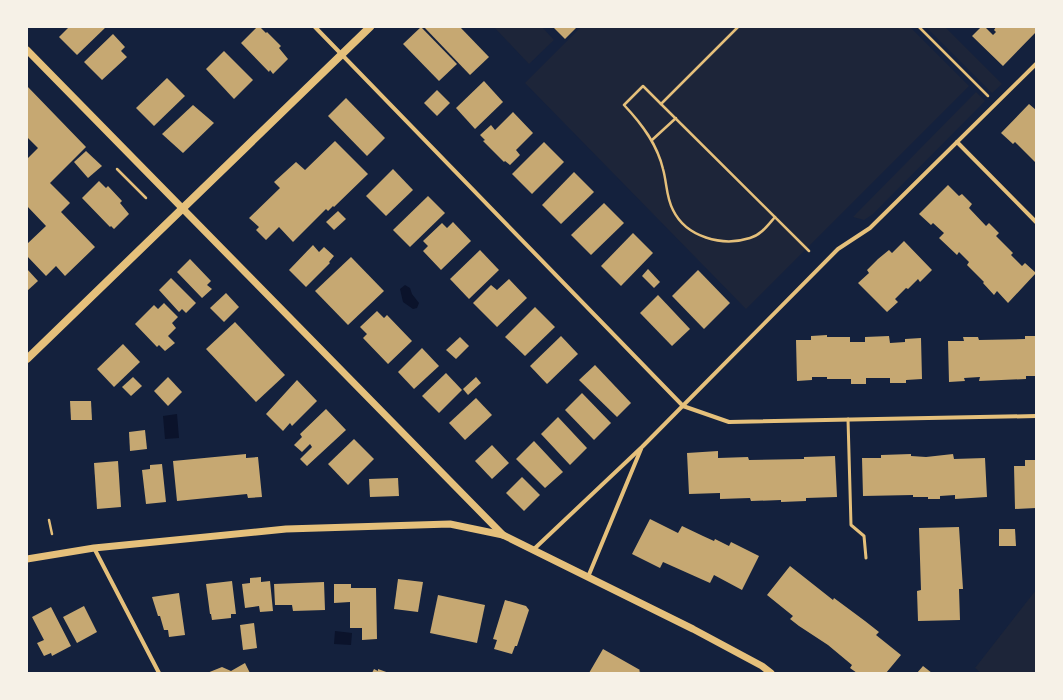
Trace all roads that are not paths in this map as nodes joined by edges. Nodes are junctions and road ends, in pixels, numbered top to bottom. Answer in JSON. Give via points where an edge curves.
{"nodes":[{"id":1,"x":315,"y":27,"type":"edge"},
{"id":2,"x":370,"y":27,"type":"edge"},
{"id":3,"x":27,"y":50,"type":"edge"},
{"id":4,"x":342,"y":54,"type":"junction"},
{"id":5,"x":1036,"y":64,"type":"edge"},
{"id":6,"x":957,"y":142,"type":"junction"},
{"id":7,"x":182,"y":207,"type":"junction"},
{"id":8,"x":1036,"y":222,"type":"edge"},
{"id":9,"x":27,"y":359,"type":"edge"},
{"id":10,"x":683,"y":406,"type":"junction"},
{"id":11,"x":1036,"y":416,"type":"edge"},
{"id":12,"x":848,"y":419,"type":"junction"},
{"id":13,"x":642,"y":447,"type":"junction"},
{"id":14,"x":503,"y":536,"type":"junction"},
{"id":15,"x":94,"y":548,"type":"junction"},
{"id":16,"x":532,"y":550,"type":"junction"},
{"id":17,"x":866,"y":558,"type":"dead end"},
{"id":18,"x":27,"y":559,"type":"edge"},
{"id":19,"x":588,"y":577,"type":"junction"},
{"id":20,"x":159,"y":673,"type":"edge"},
{"id":21,"x":771,"y":673,"type":"edge"}],
"edges":[{"from":1,"to":4,"type":"street"},
{"from":2,"to":4,"type":"main road"},
{"from":3,"to":7,"type":"street"},
{"from":4,"to":7,"type":"main road"},
{"from":4,"to":10,"type":"street"},
{"from":5,"to":6,"type":"street"},
{"from":6,"to":8,"type":"street"},
{"from":6,"to":10,"type":"street","via":[[870,228],[838,250]]},
{"from":7,"to":9,"type":"main road"},
{"from":7,"to":14,"type":"street"},
{"from":10,"to":12,"type":"street","via":[[729,422]]},
{"from":10,"to":13,"type":"street"},
{"from":11,"to":12,"type":"street"},
{"from":12,"to":17,"type":"lane","via":[[851,525],[864,536]]},
{"from":13,"to":16,"type":"street"},
{"from":13,"to":19,"type":"street"},
{"from":14,"to":15,"type":"street","via":[[450,524],[286,529]]},
{"from":14,"to":16,"type":"street"},
{"from":15,"to":18,"type":"street"},
{"from":15,"to":20,"type":"street"},
{"from":16,"to":19,"type":"street"},
{"from":19,"to":21,"type":"street","via":[[693,629]]}]}
